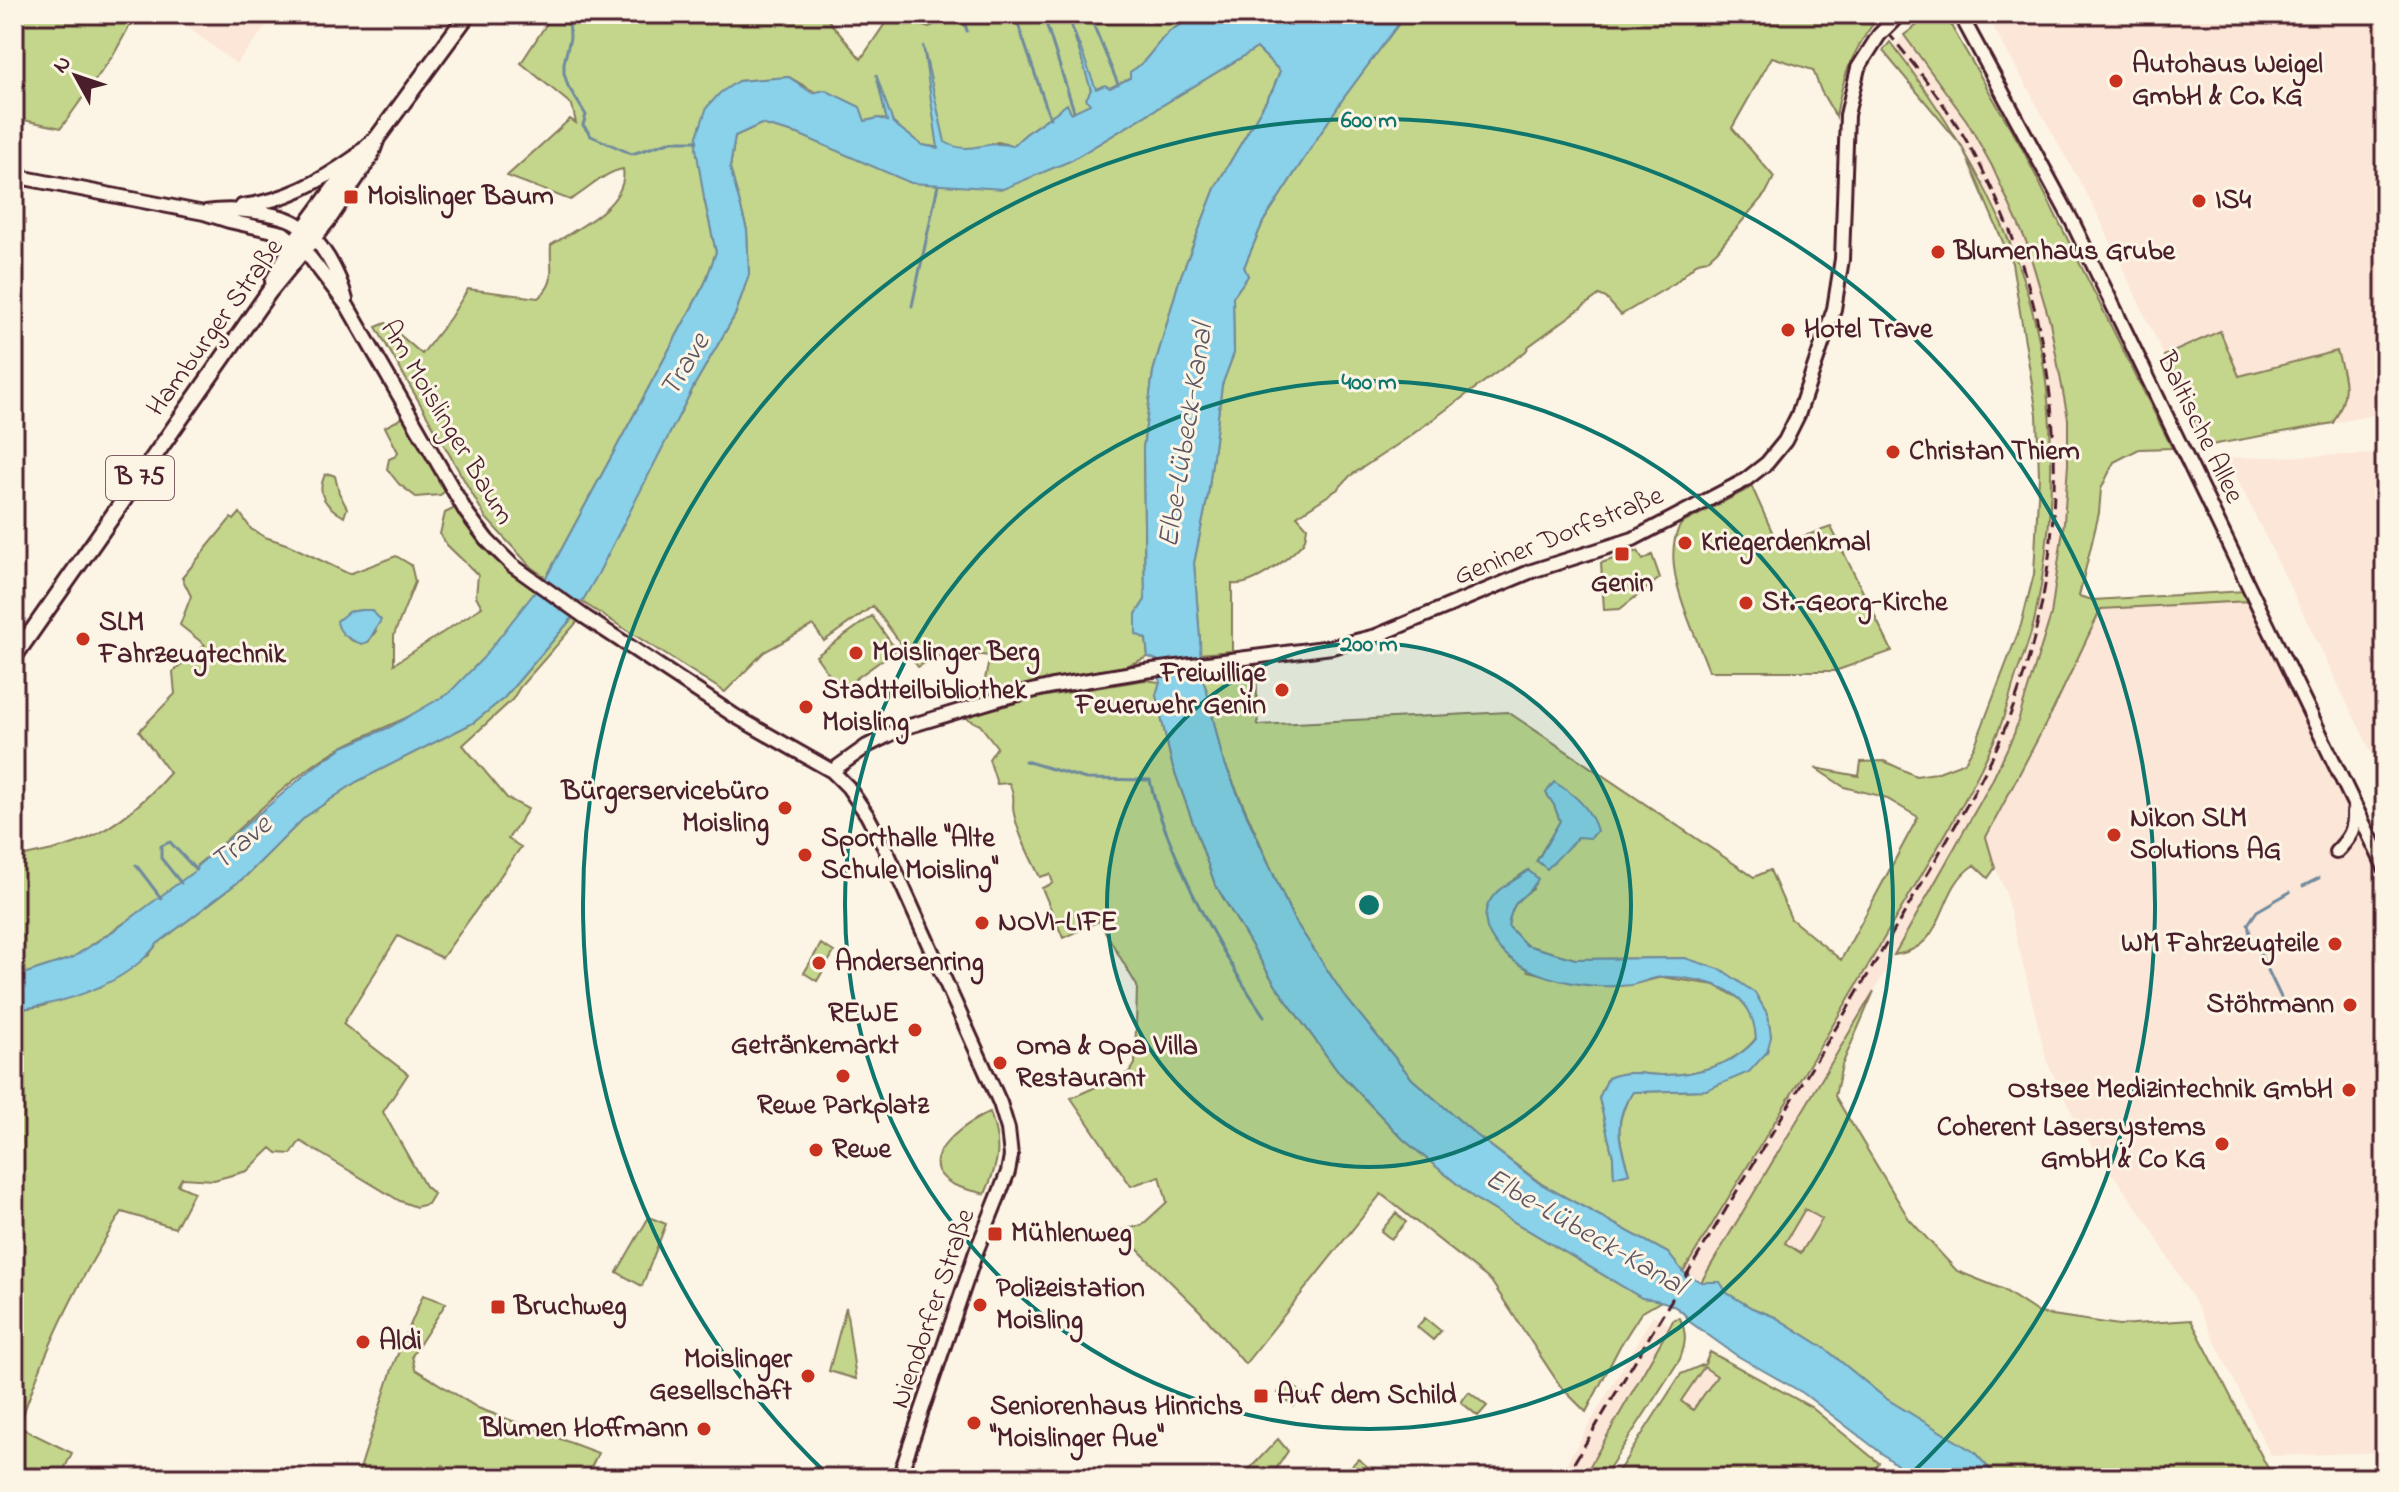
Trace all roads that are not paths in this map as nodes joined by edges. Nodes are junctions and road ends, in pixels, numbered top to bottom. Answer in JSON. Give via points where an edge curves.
{"nodes":[{"id":1,"x":468,"y":14,"type":"edge"},
{"id":2,"x":1960,"y":14,"type":"edge"},
{"id":3,"x":1899,"y":16,"type":"edge"},
{"id":4,"x":377,"y":138,"type":"junction"},
{"id":5,"x":361,"y":152,"type":"junction"},
{"id":6,"x":14,"y":176,"type":"edge"},
{"id":7,"x":223,"y":209,"type":"junction"},
{"id":8,"x":204,"y":213,"type":"junction"},
{"id":9,"x":305,"y":240,"type":"junction"},
{"id":10,"x":14,"y":657,"type":"edge"},
{"id":11,"x":832,"y":771,"type":"junction"},
{"id":12,"x":2352,"y":801,"type":"junction"},
{"id":13,"x":2336,"y":852,"type":"dead end"},
{"id":14,"x":2385,"y":868,"type":"edge"},
{"id":15,"x":899,"y":1478,"type":"edge"}],
"edges":[{"from":1,"to":4,"type":"main road","number":"B 75"},
{"from":2,"to":12,"type":"main road","name":"Baltische Allee","via":[[2073,223]]},
{"from":3,"to":11,"type":"main road","name":"Geniner Dorfstraße","bridge":true,"via":[[1858,68],[1847,115],[1842,259],[1834,309],[1798,415],[1767,463],[1738,485],[1633,539],[1532,571],[1376,636],[1332,647],[1053,686],[964,708],[887,735]]},
{"from":4,"to":5,"type":"main road","number":"B 75"},
{"from":4,"to":9,"type":"main road","name":"Hamburger Straße","number":"B 75","via":[[323,226]]},
{"from":5,"to":7,"type":"main road","via":[[321,182],[254,205]]},
{"from":5,"to":9,"type":"main road","number":"B 75"},
{"from":6,"to":8,"type":"main road"},
{"from":7,"to":8,"type":"main road"},
{"from":7,"to":9,"type":"main road","via":[[290,220]]},
{"from":8,"to":9,"type":"main road"},
{"from":9,"to":10,"type":"main road","name":"Hamburger Straße","number":"B 75"},
{"from":9,"to":11,"type":"main road","name":"Am Moislinger Baum","via":[[466,512],[497,550],[585,617],[735,716]]},
{"from":11,"to":15,"type":"main road","name":"Niendorfer Straße","via":[[858,801],[889,856],[1000,1103],[1011,1156]]},
{"from":12,"to":13,"type":"main road","via":[[2355,824]]},
{"from":12,"to":14,"type":"main road","name":"Baltische Allee"}]}
